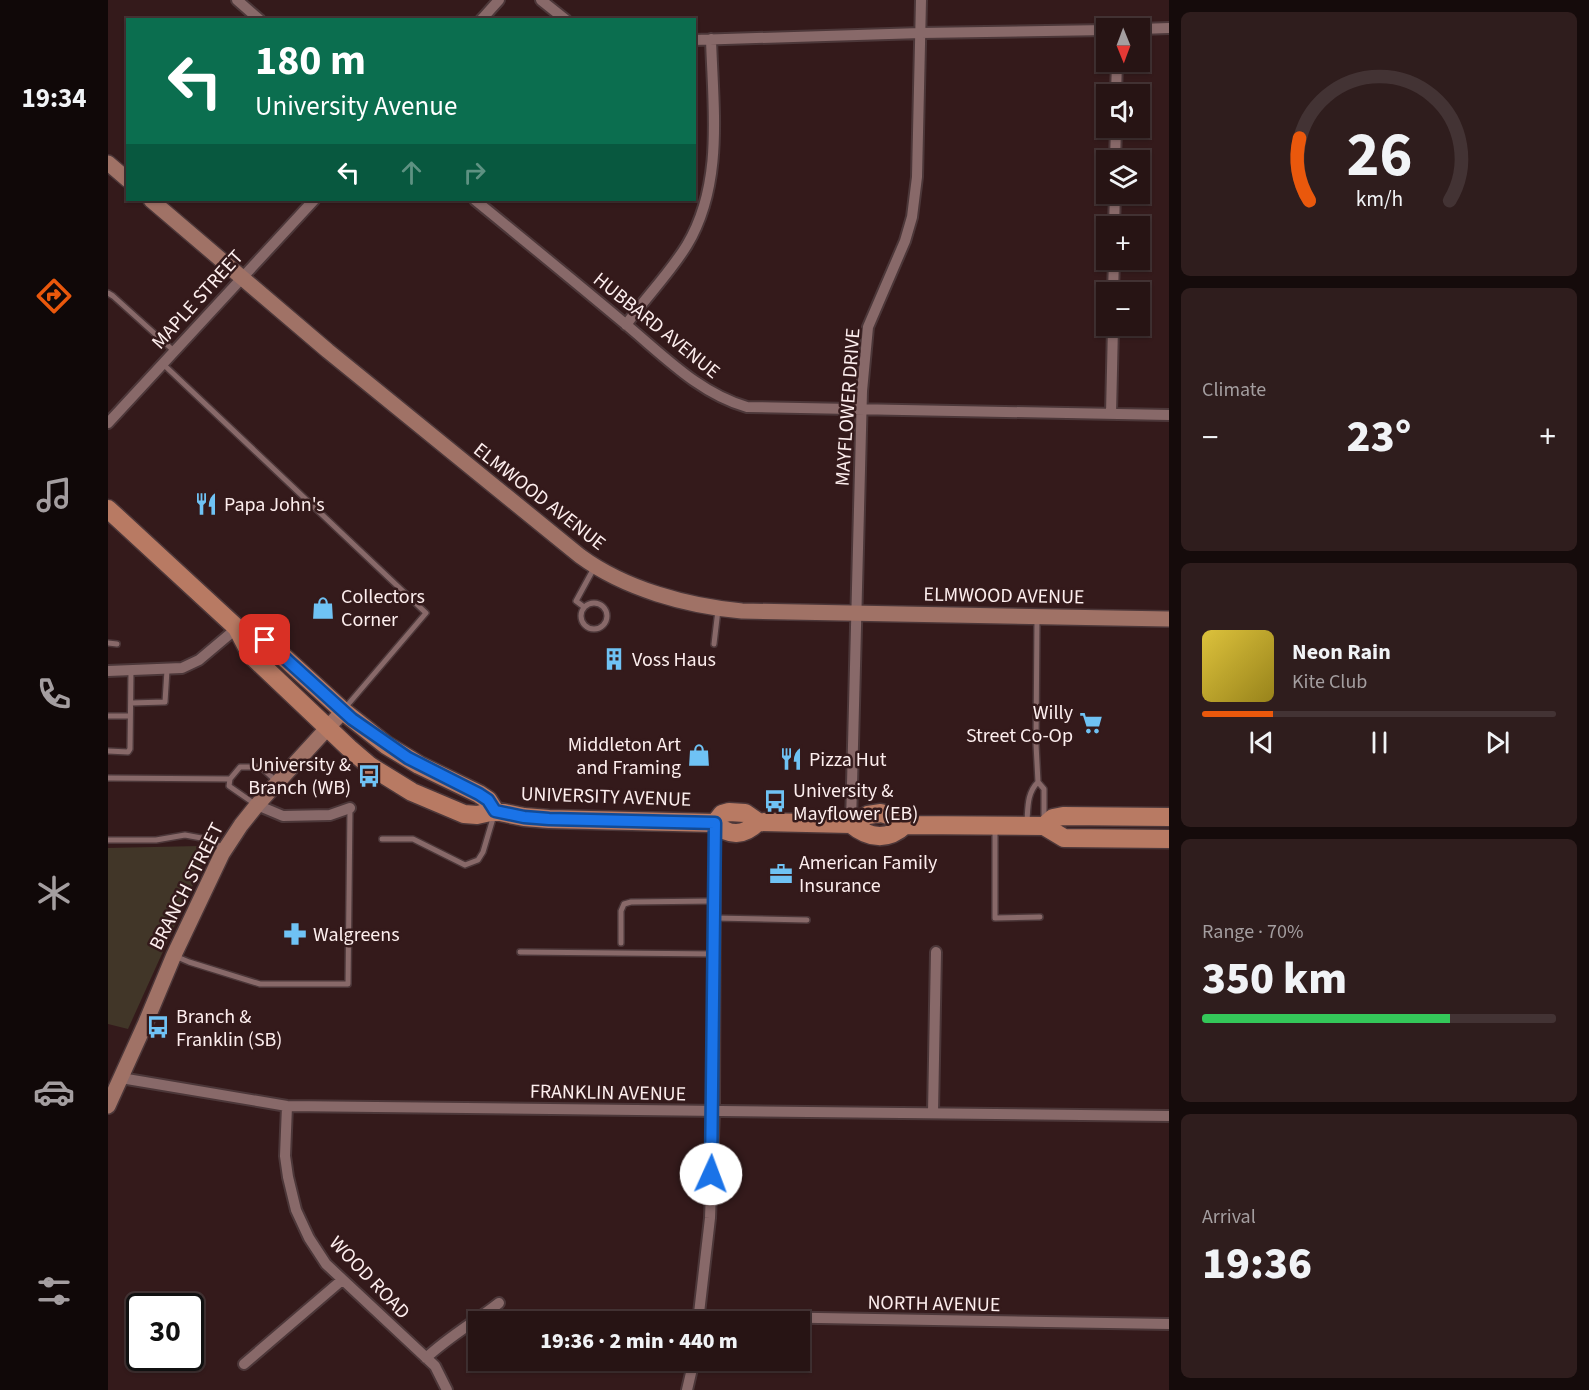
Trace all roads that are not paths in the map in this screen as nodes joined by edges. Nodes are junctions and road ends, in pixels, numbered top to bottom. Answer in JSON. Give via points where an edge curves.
{"nodes":[{"id":1,"x":237,"y":0,"type":"edge"},
{"id":2,"x":499,"y":0,"type":"edge"},
{"id":3,"x":541,"y":0,"type":"edge"},
{"id":4,"x":921,"y":0,"type":"edge"},
{"id":5,"x":258,"y":18,"type":"edge"},
{"id":6,"x":483,"y":18,"type":"edge"},
{"id":7,"x":564,"y":18,"type":"edge"},
{"id":8,"x":1169,"y":28,"type":"edge"},
{"id":9,"x":1150,"y":29,"type":"edge"},
{"id":10,"x":1096,"y":30,"type":"edge"},
{"id":11,"x":921,"y":33,"type":"junction"},
{"id":12,"x":711,"y":39,"type":"junction"},
{"id":13,"x":696,"y":40,"type":"edge"},
{"id":14,"x":108,"y":163,"type":"edge"},
{"id":15,"x":126,"y":178,"type":"edge"},
{"id":16,"x":152,"y":201,"type":"edge"},
{"id":17,"x":313,"y":201,"type":"edge"},
{"id":18,"x":476,"y":201,"type":"edge"},
{"id":19,"x":242,"y":278,"type":"junction"},
{"id":20,"x":108,"y":293,"type":"edge"},
{"id":21,"x":626,"y":325,"type":"junction"},
{"id":22,"x":1113,"y":336,"type":"edge"},
{"id":23,"x":174,"y":351,"type":"junction"},
{"id":24,"x":163,"y":364,"type":"junction"},
{"id":25,"x":861,"y":408,"type":"junction"},
{"id":26,"x":1112,"y":414,"type":"junction"},
{"id":27,"x":1169,"y":415,"type":"edge"},
{"id":28,"x":108,"y":423,"type":"edge"},
{"id":29,"x":109,"y":507,"type":"edge"},
{"id":30,"x":595,"y":567,"type":"junction"},
{"id":31,"x":584,"y":607,"type":"junction"},
{"id":32,"x":718,"y":609,"type":"junction"},
{"id":33,"x":856,"y":613,"type":"junction"},
{"id":34,"x":1037,"y":617,"type":"junction"},
{"id":35,"x":1169,"y":619,"type":"edge"},
{"id":36,"x":237,"y":628,"type":"junction"},
{"id":37,"x":108,"y":643,"type":"edge"},
{"id":38,"x":117,"y":644,"type":"dead end"},
{"id":39,"x":714,"y":644,"type":"dead end"},
{"id":40,"x":167,"y":670,"type":"junction"},
{"id":41,"x":108,"y":671,"type":"edge"},
{"id":42,"x":131,"y":671,"type":"junction"},
{"id":43,"x":131,"y":703,"type":"junction"},
{"id":44,"x":343,"y":711,"type":"junction"},
{"id":45,"x":108,"y":716,"type":"edge"},
{"id":46,"x":130,"y":716,"type":"junction"},
{"id":47,"x":327,"y":728,"type":"junction"},
{"id":48,"x":108,"y":751,"type":"edge"},
{"id":49,"x":108,"y":778,"type":"edge"},
{"id":50,"x":230,"y":779,"type":"junction"},
{"id":51,"x":277,"y":782,"type":"junction"},
{"id":52,"x":1038,"y":782,"type":"junction"},
{"id":53,"x":257,"y":805,"type":"junction"},
{"id":54,"x":350,"y":808,"type":"joint"},
{"id":55,"x":495,"y":811,"type":"junction"},
{"id":56,"x":1169,"y":817,"type":"edge"},
{"id":57,"x":715,"y":823,"type":"junction"},
{"id":58,"x":851,"y":824,"type":"junction"},
{"id":59,"x":995,"y":826,"type":"junction"},
{"id":60,"x":1036,"y":826,"type":"junction"},
{"id":61,"x":382,"y":839,"type":"dead end"},
{"id":62,"x":1169,"y":839,"type":"edge"},
{"id":63,"x":108,"y":840,"type":"edge"},
{"id":64,"x":225,"y":850,"type":"junction"},
{"id":65,"x":714,"y":902,"type":"junction"},
{"id":66,"x":1040,"y":917,"type":"dead end"},
{"id":67,"x":714,"y":918,"type":"junction"},
{"id":68,"x":807,"y":920,"type":"dead end"},
{"id":69,"x":621,"y":944,"type":"dead end"},
{"id":70,"x":520,"y":952,"type":"dead end"},
{"id":71,"x":936,"y":952,"type":"dead end"},
{"id":72,"x":715,"y":954,"type":"junction"},
{"id":73,"x":174,"y":955,"type":"junction"},
{"id":74,"x":121,"y":1078,"type":"junction"},
{"id":75,"x":108,"y":1106,"type":"edge"},
{"id":76,"x":286,"y":1106,"type":"junction"},
{"id":77,"x":714,"y":1111,"type":"junction"},
{"id":78,"x":933,"y":1113,"type":"junction"},
{"id":79,"x":1169,"y":1116,"type":"edge"},
{"id":80,"x":342,"y":1280,"type":"junction"},
{"id":81,"x":499,"y":1303,"type":"dead end"},
{"id":82,"x":700,"y":1311,"type":"edge"},
{"id":83,"x":810,"y":1320,"type":"edge"},
{"id":84,"x":1169,"y":1324,"type":"edge"},
{"id":85,"x":426,"y":1358,"type":"junction"},
{"id":86,"x":244,"y":1364,"type":"dead end"},
{"id":87,"x":691,"y":1371,"type":"edge"},
{"id":88,"x":447,"y":1390,"type":"edge"},
{"id":89,"x":687,"y":1390,"type":"edge"}],
"edges":[{"from":1,"to":5,"type":"street"},
{"from":2,"to":6,"type":"street"},
{"from":3,"to":7,"type":"street"},
{"from":4,"to":11,"type":"street","name":"MAYFLOWER DRIVE"},
{"from":8,"to":9,"type":"street"},
{"from":10,"to":11,"type":"street"},
{"from":11,"to":12,"type":"street"},
{"from":11,"to":25,"type":"street","name":"MAYFLOWER DRIVE","via":[[917,177],[912,217],[868,327]]},
{"from":12,"to":13,"type":"street"},
{"from":12,"to":21,"type":"street","via":[[714,138],[708,191],[685,248]]},
{"from":14,"to":15,"type":"street"},
{"from":16,"to":19,"type":"street","name":"ELMWOOD AVENUE"},
{"from":17,"to":19,"type":"street","name":"MAPLE STREET"},
{"from":18,"to":21,"type":"street","name":"HUBBARD AVENUE"},
{"from":19,"to":23,"type":"street","name":"MAPLE STREET"},
{"from":19,"to":30,"type":"street","name":"ELMWOOD AVENUE"},
{"from":20,"to":23,"type":"lane"},
{"from":21,"to":25,"type":"street","name":"HUBBARD AVENUE","via":[[678,370],[720,398],[747,407]]},
{"from":22,"to":26,"type":"street"},
{"from":23,"to":24,"type":"street","name":"MAPLE STREET"},
{"from":24,"to":28,"type":"street","name":"MAPLE STREET"},
{"from":24,"to":44,"type":"lane","via":[[426,613]]},
{"from":25,"to":26,"type":"street","name":"HUBBARD AVENUE"},
{"from":25,"to":33,"type":"street","name":"MAYFLOWER DRIVE"},
{"from":26,"to":27,"type":"street","name":"HUBBARD AVENUE"},
{"from":29,"to":36,"type":"main road","name":"UNIVERSITY AVENUE"},
{"from":30,"to":31,"type":"lane","via":[[576,601]]},
{"from":30,"to":32,"type":"street","name":"ELMWOOD AVENUE","via":[[664,597]]},
{"from":31,"to":31,"type":"lane","via":[[581,617],[586,626],[596,629],[605,624],[608,614],[603,605],[593,602]]},
{"from":32,"to":33,"type":"street","name":"ELMWOOD AVENUE"},
{"from":32,"to":39,"type":"lane"},
{"from":33,"to":34,"type":"street","name":"ELMWOOD AVENUE"},
{"from":33,"to":58,"type":"street","name":"MAYFLOWER DRIVE"},
{"from":34,"to":35,"type":"street","name":"ELMWOOD AVENUE"},
{"from":34,"to":52,"type":"lane"},
{"from":36,"to":40,"type":"street","via":[[199,660]]},
{"from":36,"to":44,"type":"main road","name":"UNIVERSITY AVENUE","via":[[265,640]]},
{"from":36,"to":47,"type":"main road","name":"UNIVERSITY AVENUE","via":[[251,655]]},
{"from":37,"to":38,"type":"lane"},
{"from":40,"to":42,"type":"street"},
{"from":40,"to":43,"type":"lane","via":[[165,702]]},
{"from":41,"to":42,"type":"street"},
{"from":42,"to":43,"type":"lane"},
{"from":43,"to":46,"type":"lane"},
{"from":44,"to":47,"type":"street","name":"BRANCH STREET"},
{"from":44,"to":55,"type":"main road","name":"UNIVERSITY AVENUE","via":[[413,762],[482,796]]},
{"from":45,"to":46,"type":"lane"},
{"from":46,"to":48,"type":"lane","via":[[130,749]]},
{"from":47,"to":51,"type":"street","name":"BRANCH STREET"},
{"from":47,"to":55,"type":"main road","name":"UNIVERSITY AVENUE","via":[[370,766],[420,796],[465,814]]},
{"from":49,"to":50,"type":"lane"},
{"from":50,"to":51,"type":"lane","via":[[240,767],[261,767]]},
{"from":50,"to":53,"type":"lane","via":[[229,786]]},
{"from":51,"to":53,"type":"street","name":"BRANCH STREET"},
{"from":52,"to":60,"type":"lane","via":[[1044,789]]},
{"from":52,"to":60,"type":"lane","via":[[1029,797]]},
{"from":53,"to":54,"type":"street","via":[[283,816],[330,816]]},
{"from":53,"to":64,"type":"street","name":"BRANCH STREET"},
{"from":54,"to":73,"type":"lane","via":[[348,984],[260,984]]},
{"from":55,"to":57,"type":"main road","name":"UNIVERSITY AVENUE","via":[[549,819]]},
{"from":55,"to":61,"type":"lane","via":[[483,852],[478,860],[465,865],[413,839]]},
{"from":56,"to":60,"type":"main road","name":"UNIVERSITY AVENUE","via":[[1063,816]]},
{"from":57,"to":58,"type":"main road","name":"UNIVERSITY AVENUE","via":[[729,812],[745,813],[758,822]]},
{"from":57,"to":65,"type":"street"},
{"from":58,"to":59,"type":"main road","name":"UNIVERSITY AVENUE","via":[[881,813],[905,825]]},
{"from":59,"to":60,"type":"main road","name":"UNIVERSITY AVENUE"},
{"from":59,"to":66,"type":"lane","via":[[995,918]]},
{"from":60,"to":62,"type":"main road","name":"UNIVERSITY AVENUE","via":[[1064,838]]},
{"from":63,"to":64,"type":"lane","via":[[156,840],[185,835],[207,839]]},
{"from":64,"to":73,"type":"street","name":"BRANCH STREET"},
{"from":65,"to":67,"type":"street"},
{"from":65,"to":69,"type":"lane","via":[[624,904]]},
{"from":67,"to":68,"type":"lane"},
{"from":67,"to":72,"type":"street"},
{"from":70,"to":72,"type":"lane"},
{"from":71,"to":78,"type":"street"},
{"from":72,"to":77,"type":"street"},
{"from":73,"to":74,"type":"street","name":"BRANCH STREET"},
{"from":74,"to":75,"type":"street","name":"BRANCH STREET"},
{"from":74,"to":76,"type":"street","name":"FRANKLIN AVENUE"},
{"from":76,"to":77,"type":"street","name":"FRANKLIN AVENUE"},
{"from":76,"to":80,"type":"street","name":"WOOD ROAD","via":[[285,1156],[296,1210],[320,1256]]},
{"from":77,"to":78,"type":"street","name":"FRANKLIN AVENUE"},
{"from":77,"to":82,"type":"street","via":[[710,1218]]},
{"from":78,"to":79,"type":"street","name":"FRANKLIN AVENUE"},
{"from":80,"to":85,"type":"street","name":"WOOD ROAD"},
{"from":80,"to":86,"type":"street"},
{"from":81,"to":85,"type":"street"},
{"from":83,"to":84,"type":"street","name":"NORTH AVENUE"},
{"from":85,"to":88,"type":"street","name":"WOOD ROAD","via":[[435,1366]]},
{"from":87,"to":89,"type":"street"}]}
